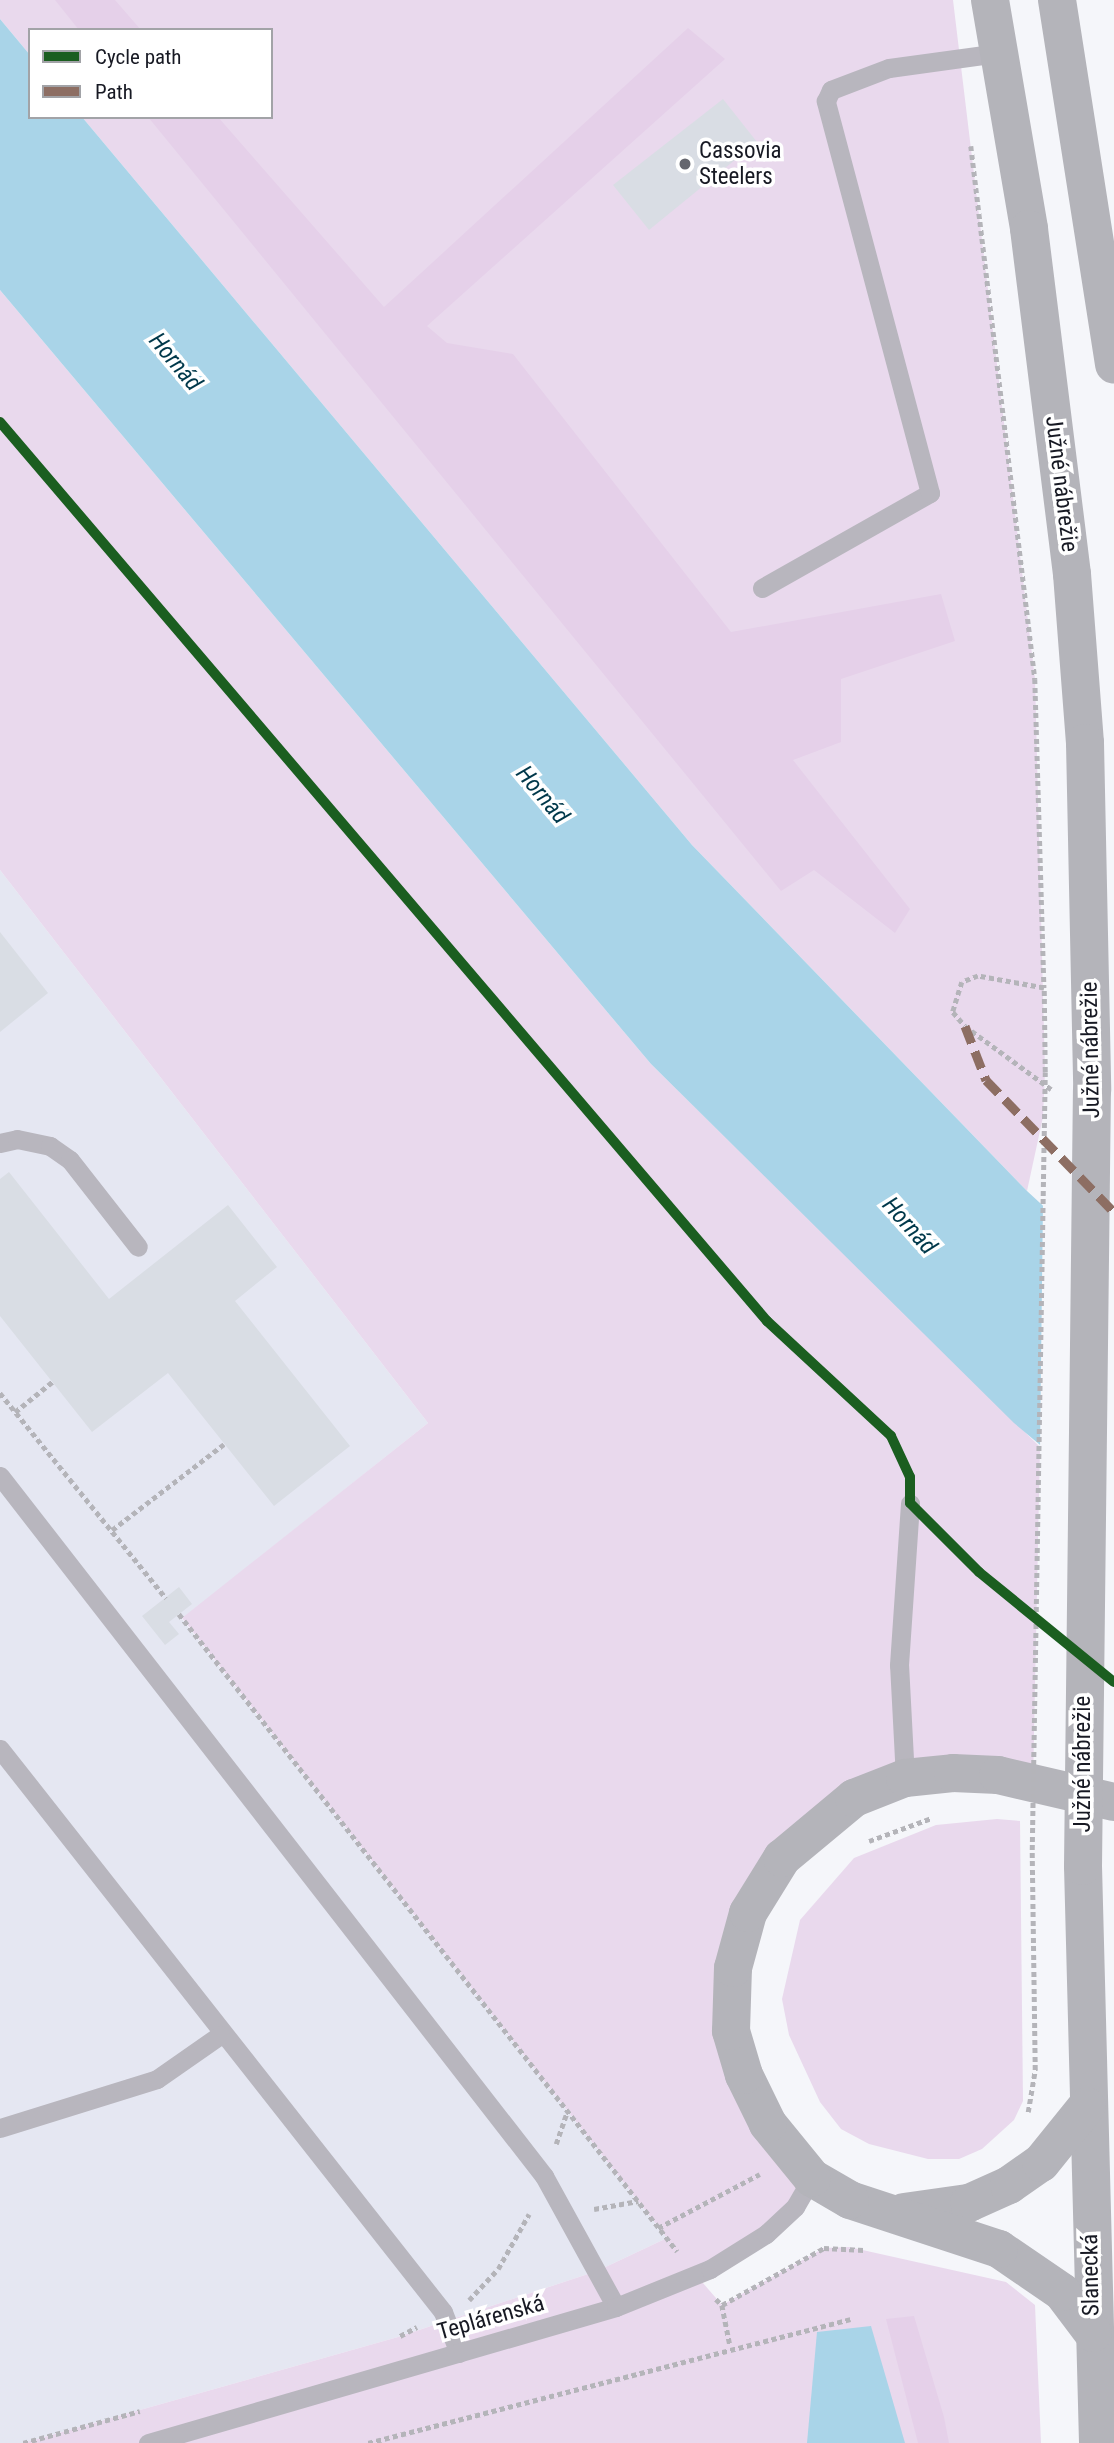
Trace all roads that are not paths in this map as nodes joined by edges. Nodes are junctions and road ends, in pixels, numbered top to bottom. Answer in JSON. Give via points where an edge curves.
{"nodes":[{"id":1,"x":990,"y":0,"type":"edge"},
{"id":2,"x":1057,"y":0,"type":"edge"},
{"id":3,"x":999,"y":54,"type":"junction"},
{"id":4,"x":1114,"y":365,"type":"edge"},
{"id":5,"x":762,"y":588,"type":"dead end"},
{"id":6,"x":0,"y":1143,"type":"edge"},
{"id":7,"x":138,"y":1247,"type":"dead end"},
{"id":8,"x":0,"y":1476,"type":"edge"},
{"id":9,"x":910,"y":1503,"type":"dead end"},
{"id":10,"x":0,"y":1749,"type":"edge"},
{"id":11,"x":905,"y":1778,"type":"junction"},
{"id":12,"x":1114,"y":1802,"type":"edge"},
{"id":13,"x":220,"y":2035,"type":"junction"},
{"id":14,"x":1087,"y":2106,"type":"junction"},
{"id":15,"x":0,"y":2128,"type":"edge"},
{"id":16,"x":802,"y":2167,"type":"junction"},
{"id":17,"x":890,"y":2213,"type":"junction"},
{"id":18,"x":616,"y":2307,"type":"junction"},
{"id":19,"x":1093,"y":2333,"type":"junction"},
{"id":20,"x":459,"y":2353,"type":"junction"},
{"id":21,"x":148,"y":2443,"type":"edge"},
{"id":22,"x":1098,"y":2443,"type":"edge"}],
"edges":[{"from":1,"to":3,"type":"highway","name":"Južné nábrežie"},
{"from":2,"to":4,"type":"highway"},
{"from":3,"to":5,"type":"lane","via":[[889,68],[831,90],[825,101],[930,493]]},
{"from":3,"to":14,"type":"highway","name":"Južné nábrežie","bridge":true,"via":[[1072,574],[1085,743],[1077,1093]]},
{"from":6,"to":7,"type":"lane","via":[[17,1139],[50,1146],[71,1160]]},
{"from":8,"to":18,"type":"lane","via":[[544,2176]]},
{"from":9,"to":11,"type":"lane","via":[[899,1665]]},
{"from":10,"to":13,"type":"lane"},
{"from":11,"to":12,"type":"highway","via":[[998,1775]]},
{"from":11,"to":16,"type":"highway","via":[[855,1798],[782,1858],[748,1913],[733,1968],[731,2031],[744,2075]]},
{"from":13,"to":15,"type":"lane","via":[[158,2079]]},
{"from":13,"to":20,"type":"lane","via":[[443,2312]]},
{"from":14,"to":17,"type":"highway","via":[[1041,2163],[1009,2185],[969,2203]]},
{"from":14,"to":19,"type":"highway","name":"Slanecká"},
{"from":16,"to":17,"type":"highway"},
{"from":16,"to":18,"type":"lane","name":"Teplárenská","via":[[795,2207],[766,2234],[695,2275]]},
{"from":17,"to":19,"type":"highway","via":[[999,2249],[1035,2270],[1062,2292]]},
{"from":18,"to":20,"type":"lane","name":"Teplárenská"},
{"from":19,"to":22,"type":"highway","name":"Slanecká"},
{"from":20,"to":21,"type":"lane","name":"Teplárenská"}]}
